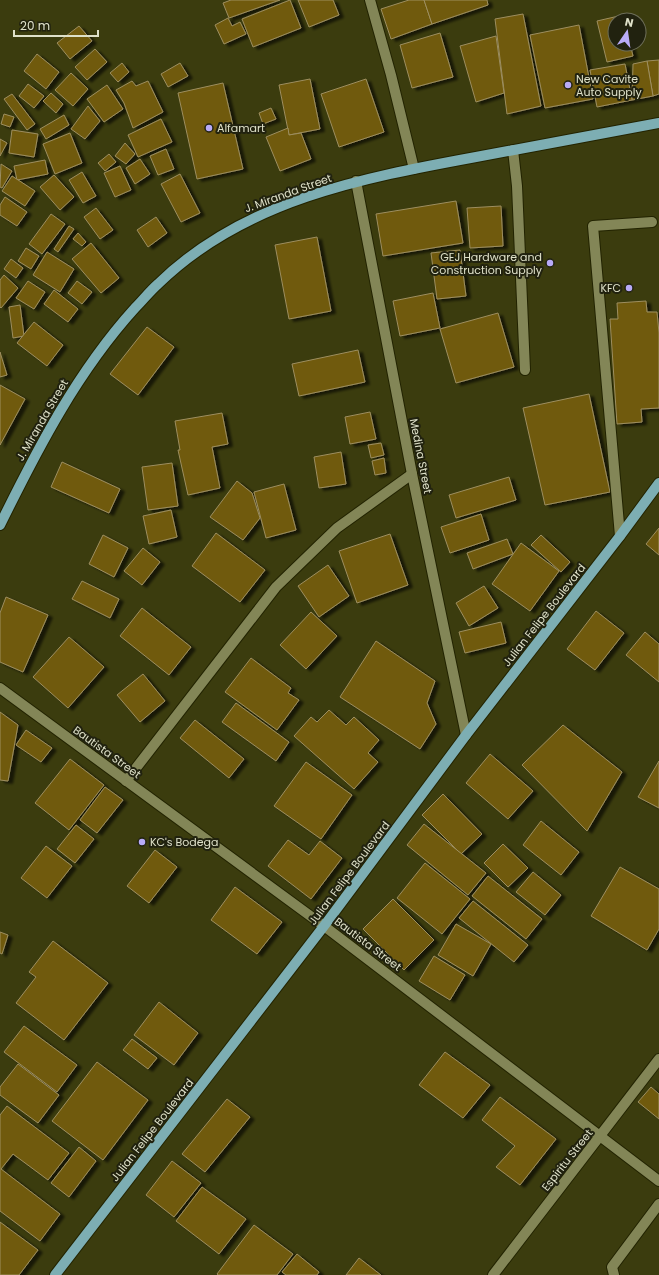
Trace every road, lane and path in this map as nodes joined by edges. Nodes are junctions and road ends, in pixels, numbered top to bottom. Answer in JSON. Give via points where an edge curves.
{"nodes":[{"id":1,"x":370,"y":0,"type":"edge"},
{"id":2,"x":659,"y":123,"type":"edge"},
{"id":3,"x":513,"y":150,"type":"junction"},
{"id":4,"x":414,"y":168,"type":"junction"},
{"id":5,"x":356,"y":181,"type":"junction"},
{"id":6,"x":652,"y":222,"type":"dead end"},
{"id":7,"x":525,"y":370,"type":"dead end"},
{"id":8,"x":412,"y":474,"type":"junction"},
{"id":9,"x":659,"y":483,"type":"edge"},
{"id":10,"x":0,"y":525,"type":"edge"},
{"id":11,"x":620,"y":536,"type":"junction"},
{"id":12,"x":0,"y":688,"type":"edge"},
{"id":13,"x":466,"y":735,"type":"junction"},
{"id":14,"x":126,"y":781,"type":"junction"},
{"id":15,"x":324,"y":926,"type":"junction"},
{"id":16,"x":659,"y":1059,"type":"edge"},
{"id":17,"x":600,"y":1137,"type":"junction"},
{"id":18,"x":659,"y":1181,"type":"edge"},
{"id":19,"x":659,"y":1204,"type":"edge"},
{"id":20,"x":55,"y":1275,"type":"edge"},
{"id":21,"x":493,"y":1275,"type":"edge"},
{"id":22,"x":614,"y":1275,"type":"edge"}],
"edges":[{"from":1,"to":4,"type":"street"},
{"from":2,"to":3,"type":"main road","name":"J. Miranda Street"},
{"from":3,"to":4,"type":"main road","name":"J. Miranda Street"},
{"from":3,"to":7,"type":"street","via":[[517,186]]},
{"from":4,"to":5,"type":"main road","name":"J. Miranda Street"},
{"from":5,"to":8,"type":"street","name":"Medina Street"},
{"from":5,"to":10,"type":"main road","name":"J. Miranda Street","via":[[251,218],[203,246],[157,284],[91,363],[28,468]]},
{"from":6,"to":11,"type":"street","via":[[593,226]]},
{"from":8,"to":13,"type":"street","name":"Medina Street"},
{"from":8,"to":14,"type":"street","via":[[337,528],[276,587]]},
{"from":9,"to":11,"type":"main road","name":"Julian Felipe Boulevard"},
{"from":11,"to":13,"type":"main road","name":"Julian Felipe Boulevard"},
{"from":12,"to":14,"type":"street","name":"Bautista Street"},
{"from":13,"to":15,"type":"main road","name":"Julian Felipe Boulevard"},
{"from":14,"to":15,"type":"street","name":"Bautista Street"},
{"from":15,"to":17,"type":"street","name":"Bautista Street"},
{"from":15,"to":20,"type":"main road","name":"Julian Felipe Boulevard"},
{"from":16,"to":17,"type":"street","name":"Espiritu Street"},
{"from":17,"to":18,"type":"street","name":"Bautista Street"},
{"from":17,"to":21,"type":"street","name":"Espiritu Street"},
{"from":19,"to":22,"type":"street","via":[[612,1267]]}]}
